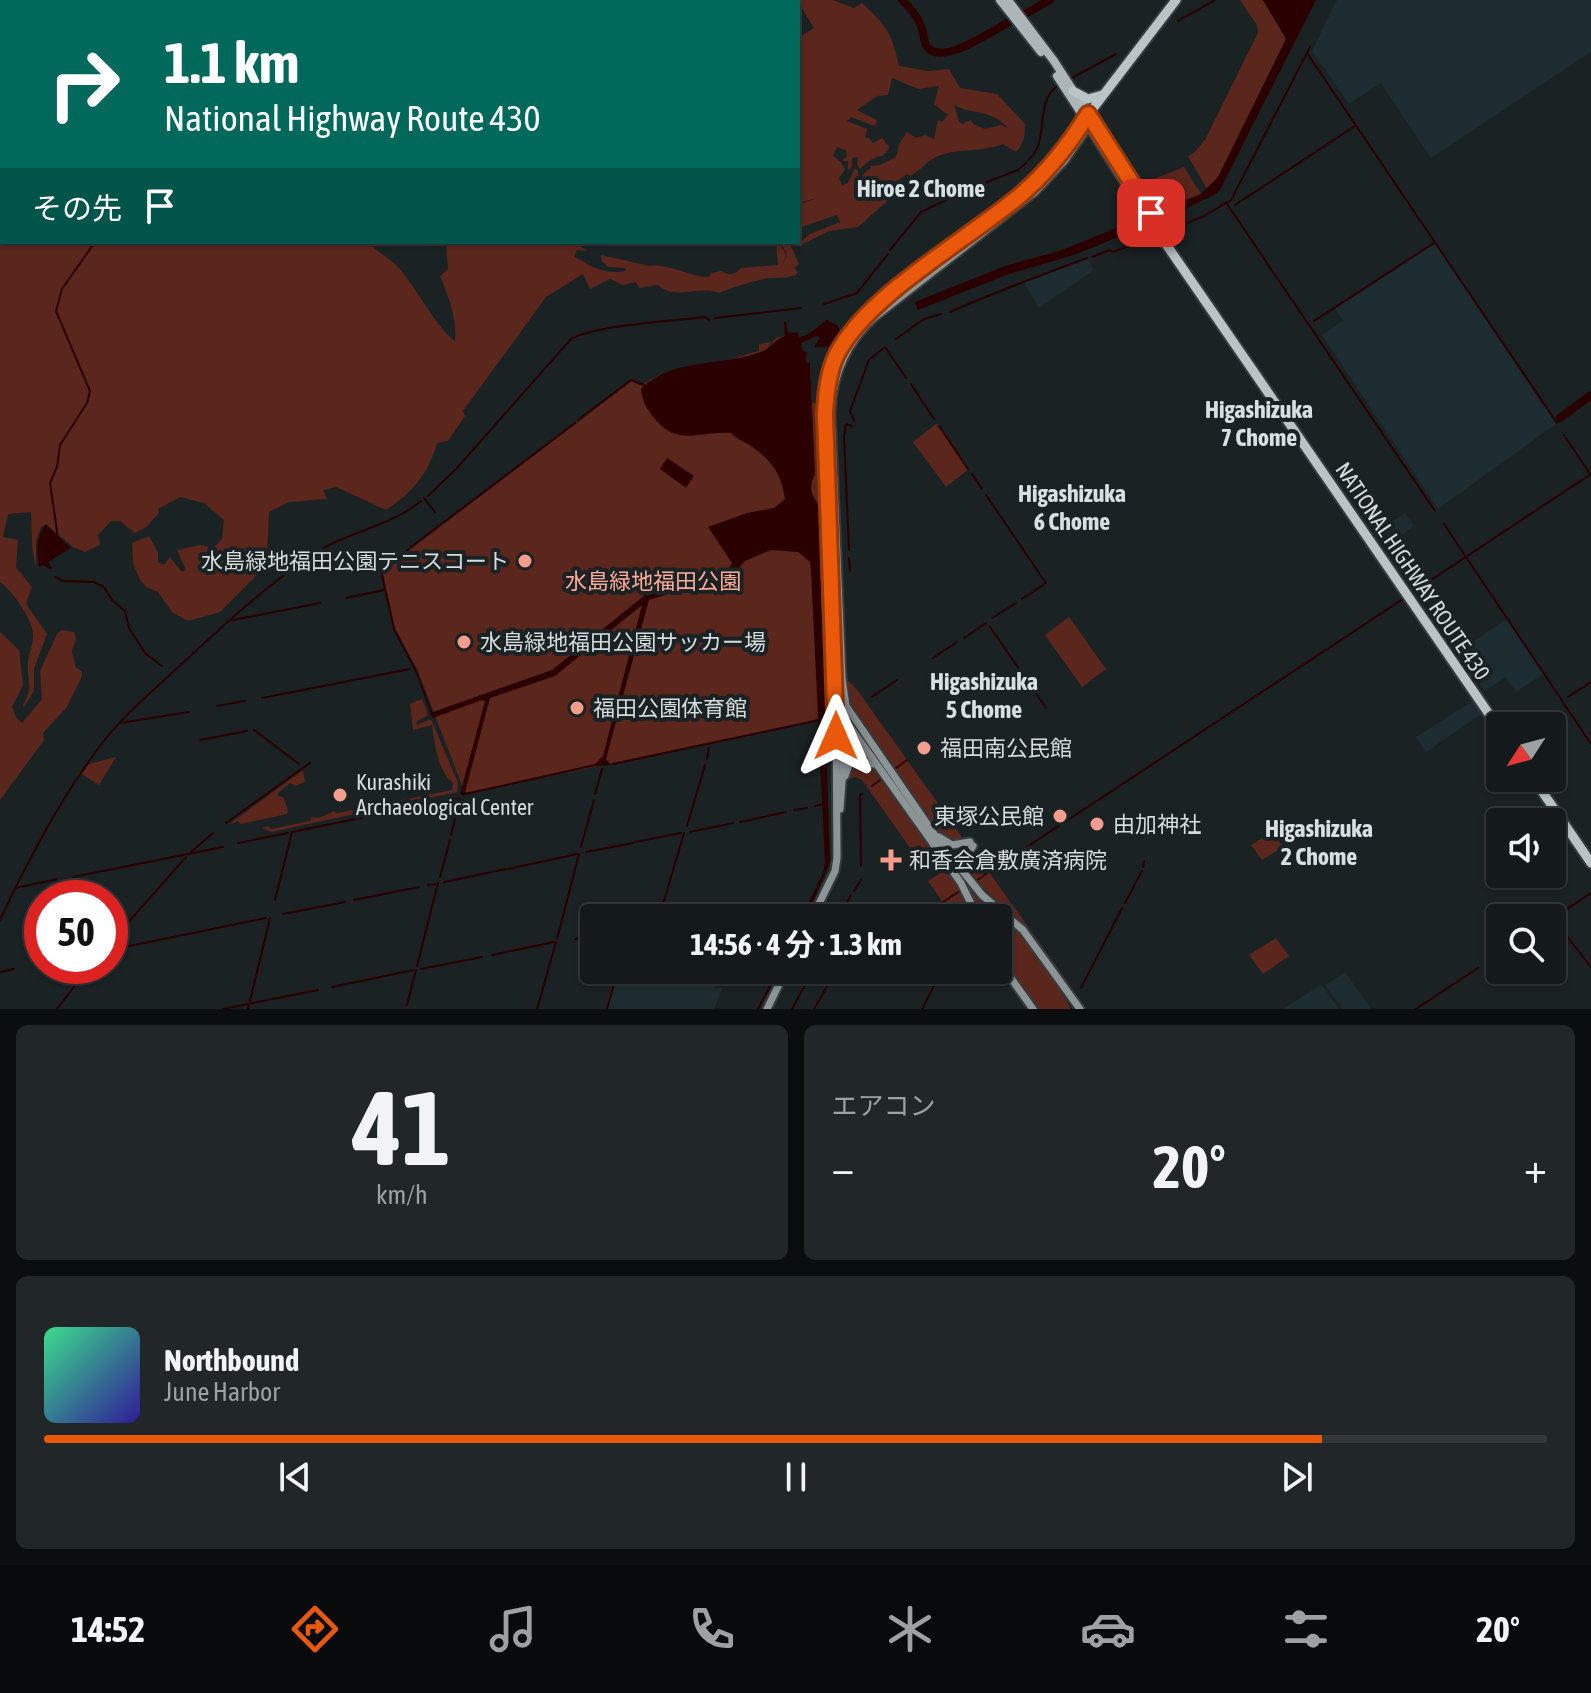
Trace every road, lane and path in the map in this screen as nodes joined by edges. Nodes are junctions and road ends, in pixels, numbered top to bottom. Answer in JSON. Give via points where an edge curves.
{"nodes":[{"id":1,"x":1000,"y":0,"type":"edge"},
{"id":2,"x":1008,"y":0,"type":"edge"},
{"id":3,"x":1176,"y":0,"type":"edge"},
{"id":4,"x":1182,"y":0,"type":"edge"},
{"id":5,"x":1073,"y":91,"type":"junction"},
{"id":6,"x":1102,"y":95,"type":"junction"},
{"id":7,"x":1089,"y":119,"type":"junction"},
{"id":8,"x":842,"y":683,"type":"junction"},
{"id":9,"x":836,"y":708,"type":"junction"},
{"id":10,"x":1491,"y":712,"type":"edge"},
{"id":11,"x":843,"y":717,"type":"junction"},
{"id":12,"x":846,"y":729,"type":"junction"},
{"id":13,"x":867,"y":738,"type":"junction"},
{"id":14,"x":837,"y":749,"type":"junction"},
{"id":15,"x":885,"y":778,"type":"junction"},
{"id":16,"x":842,"y":784,"type":"junction"},
{"id":17,"x":1543,"y":792,"type":"edge"},
{"id":18,"x":1549,"y":792,"type":"edge"},
{"id":19,"x":836,"y":831,"type":"junction"},
{"id":20,"x":934,"y":833,"type":"junction"},
{"id":21,"x":1591,"y":854,"type":"edge"},
{"id":22,"x":1591,"y":863,"type":"edge"},
{"id":23,"x":969,"y":880,"type":"junction"},
{"id":24,"x":819,"y":904,"type":"edge"},
{"id":25,"x":971,"y":904,"type":"edge"},
{"id":26,"x":1012,"y":980,"type":"edge"},
{"id":27,"x":779,"y":984,"type":"edge"},
{"id":28,"x":767,"y":1009,"type":"edge"},
{"id":29,"x":1033,"y":1009,"type":"edge"},
{"id":30,"x":1080,"y":1009,"type":"edge"}],
"edges":[{"from":1,"to":7,"type":"main road"},
{"from":2,"to":5,"type":"main road"},
{"from":3,"to":6,"type":"highway"},
{"from":4,"to":7,"type":"highway"},
{"from":5,"to":6,"type":"highway","via":[[1088,99]]},
{"from":5,"to":7,"type":"main road"},
{"from":6,"to":7,"type":"highway"},
{"from":7,"to":8,"type":"main road","via":[[1065,160],[1035,192],[870,321],[841,363],[831,411]]},
{"from":7,"to":9,"type":"main road","via":[[1030,187],[865,316],[835,357],[825,414]]},
{"from":7,"to":10,"type":"highway","name":"NATIONAL HIGHWAY ROUTE 430"},
{"from":8,"to":11,"type":"main road"},
{"from":8,"to":13,"type":"main road","via":[[846,706]]},
{"from":9,"to":11,"type":"main road"},
{"from":9,"to":14,"type":"main road"},
{"from":11,"to":12,"type":"main road"},
{"from":12,"to":13,"type":"main road"},
{"from":12,"to":14,"type":"main road"},
{"from":12,"to":15,"type":"main road"},
{"from":12,"to":16,"type":"main road"},
{"from":13,"to":20,"type":"main road"},
{"from":14,"to":19,"type":"main road"},
{"from":15,"to":16,"type":"main road","via":[[869,761],[857,759]]},
{"from":15,"to":25,"type":"main road"},
{"from":16,"to":19,"type":"main road"},
{"from":17,"to":22,"type":"highway"},
{"from":18,"to":21,"type":"highway"},
{"from":19,"to":24,"type":"main road","via":[[835,871]]},
{"from":20,"to":23,"type":"main road"},
{"from":20,"to":23,"type":"main road","via":[[952,845],[971,844],[964,861]]},
{"from":23,"to":30,"type":"main road","via":[[1023,930]]},
{"from":26,"to":29,"type":"main road"},
{"from":27,"to":28,"type":"main road"}]}
